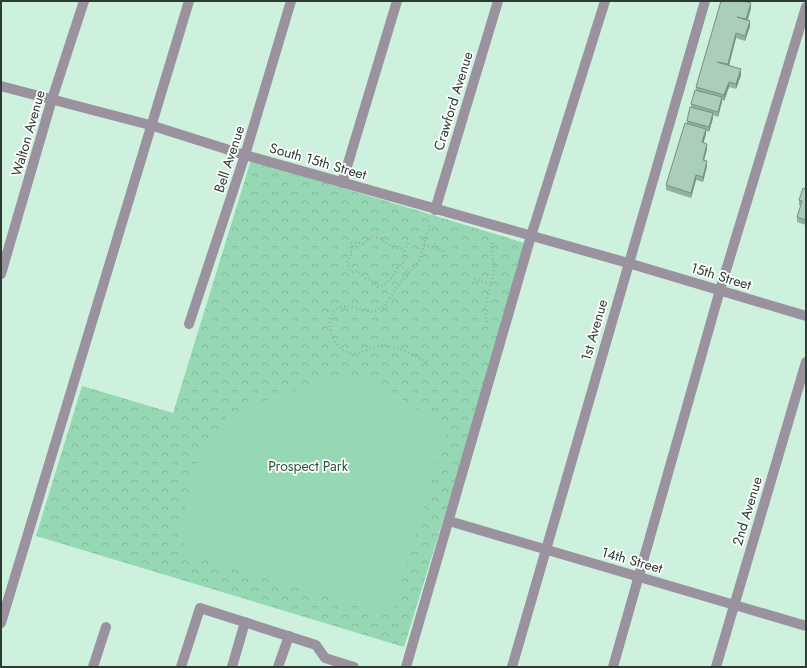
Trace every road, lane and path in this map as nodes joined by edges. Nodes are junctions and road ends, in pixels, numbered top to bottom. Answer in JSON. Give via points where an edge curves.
{"nodes":[{"id":1,"x":84,"y":1,"type":"edge"},
{"id":2,"x":189,"y":1,"type":"edge"},
{"id":3,"x":291,"y":1,"type":"edge"},
{"id":4,"x":398,"y":1,"type":"edge"},
{"id":5,"x":498,"y":1,"type":"edge"},
{"id":6,"x":605,"y":1,"type":"edge"},
{"id":7,"x":705,"y":1,"type":"edge"},
{"id":8,"x":806,"y":7,"type":"edge"},
{"id":9,"x":1,"y":86,"type":"edge"},
{"id":10,"x":52,"y":99,"type":"junction"},
{"id":11,"x":150,"y":125,"type":"junction"},
{"id":12,"x":245,"y":155,"type":"junction"},
{"id":13,"x":342,"y":183,"type":"junction"},
{"id":14,"x":435,"y":210,"type":"junction"},
{"id":15,"x":430,"y":224,"type":"dead end"},
{"id":16,"x":531,"y":236,"type":"junction"},
{"id":17,"x":420,"y":237,"type":"dead end"},
{"id":18,"x":426,"y":239,"type":"junction"},
{"id":19,"x":408,"y":241,"type":"dead end"},
{"id":20,"x":493,"y":241,"type":"dead end"},
{"id":21,"x":424,"y":245,"type":"junction"},
{"id":22,"x":405,"y":251,"type":"junction"},
{"id":23,"x":447,"y":252,"type":"dead end"},
{"id":24,"x":628,"y":263,"type":"junction"},
{"id":25,"x":400,"y":265,"type":"junction"},
{"id":26,"x":409,"y":272,"type":"junction"},
{"id":27,"x":1,"y":274,"type":"edge"},
{"id":28,"x":474,"y":279,"type":"dead end"},
{"id":29,"x":492,"y":285,"type":"junction"},
{"id":30,"x":720,"y":290,"type":"junction"},
{"id":31,"x":806,"y":316,"type":"edge"},
{"id":32,"x":486,"y":322,"type":"dead end"},
{"id":33,"x":188,"y":324,"type":"dead end"},
{"id":34,"x":427,"y":362,"type":"dead end"},
{"id":35,"x":806,"y":362,"type":"edge"},
{"id":36,"x":449,"y":521,"type":"junction"},
{"id":37,"x":547,"y":550,"type":"junction"},
{"id":38,"x":638,"y":576,"type":"junction"},
{"id":39,"x":734,"y":604,"type":"junction"},
{"id":40,"x":245,"y":622,"type":"junction"},
{"id":41,"x":1,"y":623,"type":"edge"},
{"id":42,"x":806,"y":626,"type":"edge"},
{"id":43,"x":106,"y":627,"type":"dead end"},
{"id":44,"x":289,"y":636,"type":"junction"},
{"id":45,"x":324,"y":663,"type":"edge"},
{"id":46,"x":93,"y":667,"type":"edge"},
{"id":47,"x":181,"y":667,"type":"edge"},
{"id":48,"x":232,"y":667,"type":"edge"},
{"id":49,"x":278,"y":667,"type":"edge"},
{"id":50,"x":354,"y":667,"type":"edge"},
{"id":51,"x":406,"y":667,"type":"edge"},
{"id":52,"x":512,"y":667,"type":"edge"},
{"id":53,"x":612,"y":667,"type":"edge"},
{"id":54,"x":716,"y":667,"type":"edge"}],
"edges":[{"from":1,"to":10,"type":"street","name":"Walton Avenue"},
{"from":2,"to":11,"type":"street"},
{"from":3,"to":12,"type":"street","name":"Bell Avenue"},
{"from":4,"to":13,"type":"street"},
{"from":5,"to":14,"type":"street","name":"Crawford Avenue"},
{"from":6,"to":16,"type":"street"},
{"from":7,"to":24,"type":"street","name":"1st Avenue"},
{"from":8,"to":30,"type":"street"},
{"from":9,"to":10,"type":"street","name":"South 15th Street"},
{"from":10,"to":11,"type":"street","name":"South 15th Street"},
{"from":10,"to":27,"type":"street","name":"Walton Avenue"},
{"from":11,"to":12,"type":"street","name":"South 15th Street"},
{"from":11,"to":41,"type":"street"},
{"from":12,"to":13,"type":"street","name":"South 15th Street"},
{"from":12,"to":33,"type":"street","name":"Bell Avenue"},
{"from":13,"to":14,"type":"street","name":"South 15th Street"},
{"from":14,"to":16,"type":"street","name":"South 15th Street"},
{"from":15,"to":18,"type":"path"},
{"from":16,"to":24,"type":"street","name":"South 15th Street"},
{"from":16,"to":36,"type":"street"},
{"from":17,"to":18,"type":"path"},
{"from":18,"to":21,"type":"path"},
{"from":19,"to":22,"type":"path"},
{"from":20,"to":29,"type":"path","via":[[491,253],[495,268]]},
{"from":21,"to":23,"type":"path"},
{"from":21,"to":26,"type":"path","via":[[418,261]]},
{"from":22,"to":25,"type":"path","via":[[406,258]]},
{"from":22,"to":25,"type":"path","via":[[382,239],[374,238],[363,244],[353,242],[350,247],[351,255],[347,264],[350,270],[359,271],[377,287],[392,278]]},
{"from":24,"to":30,"type":"street","name":"15th Street"},
{"from":24,"to":37,"type":"street","name":"1st Avenue"},
{"from":25,"to":26,"type":"path"},
{"from":26,"to":34,"type":"path","via":[[378,312],[348,307],[335,311],[331,319],[330,332],[337,345],[348,352],[357,353],[388,346]]},
{"from":28,"to":29,"type":"path"},
{"from":29,"to":32,"type":"path","via":[[485,307]]},
{"from":30,"to":31,"type":"street","name":"15th Street"},
{"from":30,"to":38,"type":"street"},
{"from":35,"to":39,"type":"street","name":"2nd Avenue"},
{"from":36,"to":37,"type":"street","name":"14th Street"},
{"from":36,"to":51,"type":"street"},
{"from":37,"to":38,"type":"street","name":"14th Street"},
{"from":37,"to":52,"type":"street","name":"1st Avenue"},
{"from":38,"to":39,"type":"street","name":"14th Street"},
{"from":38,"to":53,"type":"street"},
{"from":39,"to":42,"type":"street","name":"14th Street"},
{"from":39,"to":54,"type":"street","name":"2nd Avenue"},
{"from":40,"to":44,"type":"street"},
{"from":40,"to":47,"type":"street","via":[[200,608]]},
{"from":40,"to":48,"type":"street"},
{"from":43,"to":46,"type":"street"},
{"from":44,"to":45,"type":"street","via":[[316,645]]},
{"from":44,"to":49,"type":"street"},
{"from":45,"to":50,"type":"street"}]}
